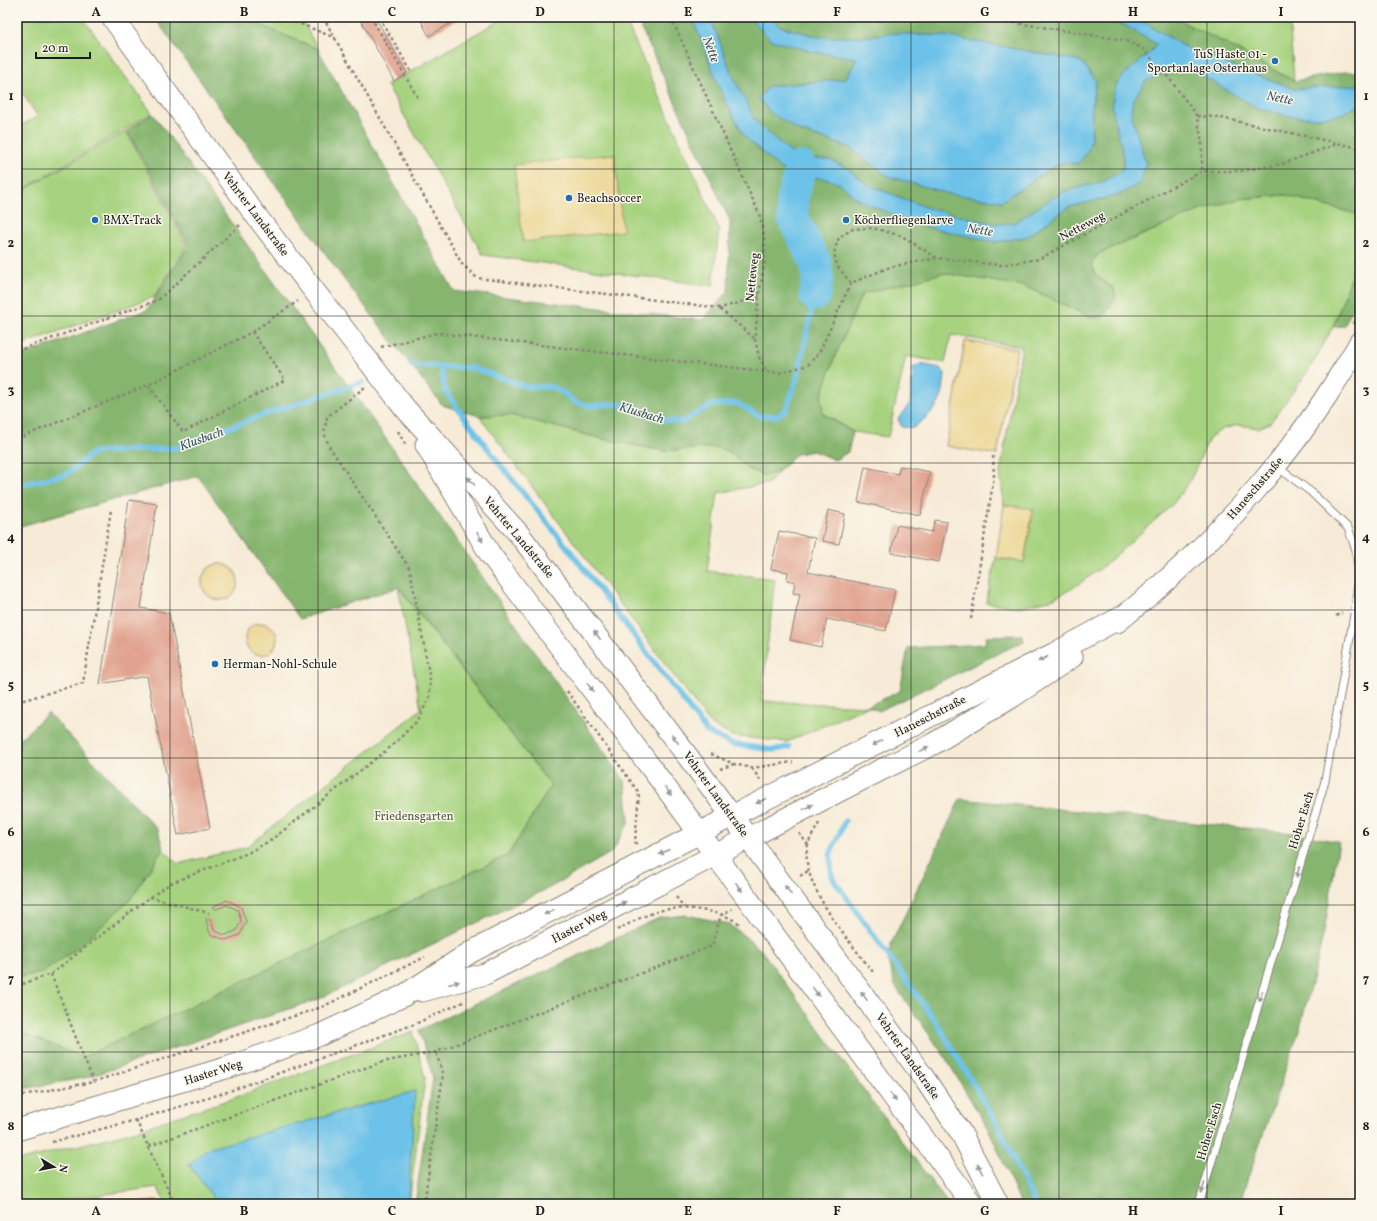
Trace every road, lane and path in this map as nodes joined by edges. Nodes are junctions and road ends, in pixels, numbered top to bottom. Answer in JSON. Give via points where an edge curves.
{"nodes":[{"id":1,"x":112,"y":17,"type":"edge"},
{"id":2,"x":284,"y":17,"type":"edge"},
{"id":3,"x":323,"y":17,"type":"edge"},
{"id":4,"x":371,"y":17,"type":"edge"},
{"id":5,"x":379,"y":17,"type":"edge"},
{"id":6,"x":672,"y":17,"type":"edge"},
{"id":7,"x":978,"y":17,"type":"edge"},
{"id":8,"x":335,"y":38,"type":"junction"},
{"id":9,"x":410,"y":71,"type":"dead end"},
{"id":10,"x":418,"y":98,"type":"dead end"},
{"id":11,"x":1197,"y":116,"type":"junction"},
{"id":12,"x":1336,"y":144,"type":"junction"},
{"id":13,"x":1360,"y":148,"type":"edge"},
{"id":14,"x":1202,"y":171,"type":"junction"},
{"id":15,"x":254,"y":213,"type":"junction"},
{"id":16,"x":937,"y":258,"type":"junction"},
{"id":17,"x":851,"y":283,"type":"junction"},
{"id":18,"x":314,"y":290,"type":"junction"},
{"id":19,"x":759,"y":295,"type":"junction"},
{"id":20,"x":720,"y":308,"type":"junction"},
{"id":21,"x":1360,"y":311,"type":"edge"},
{"id":22,"x":252,"y":332,"type":"junction"},
{"id":23,"x":1355,"y":336,"type":"edge"},
{"id":24,"x":756,"y":339,"type":"junction"},
{"id":25,"x":17,"y":351,"type":"edge"},
{"id":26,"x":362,"y":352,"type":"junction"},
{"id":27,"x":767,"y":371,"type":"junction"},
{"id":28,"x":369,"y":384,"type":"dead end"},
{"id":29,"x":148,"y":385,"type":"junction"},
{"id":30,"x":404,"y":407,"type":"junction"},
{"id":31,"x":17,"y":439,"type":"edge"},
{"id":32,"x":993,"y":454,"type":"dead end"},
{"id":33,"x":1276,"y":466,"type":"junction"},
{"id":34,"x":111,"y":510,"type":"dead end"},
{"id":35,"x":1127,"y":614,"type":"junction"},
{"id":36,"x":970,"y":619,"type":"dead end"},
{"id":37,"x":566,"y":690,"type":"dead end"},
{"id":38,"x":17,"y":702,"type":"edge"},
{"id":39,"x":796,"y":762,"type":"dead end"},
{"id":40,"x":734,"y":764,"type":"dead end"},
{"id":41,"x":732,"y":816,"type":"junction"},
{"id":42,"x":699,"y":833,"type":"junction"},
{"id":43,"x":749,"y":839,"type":"junction"},
{"id":44,"x":808,"y":845,"type":"dead end"},
{"id":45,"x":630,"y":847,"type":"dead end"},
{"id":46,"x":716,"y":856,"type":"junction"},
{"id":47,"x":808,"y":871,"type":"dead end"},
{"id":48,"x":150,"y":897,"type":"junction"},
{"id":49,"x":684,"y":908,"type":"dead end"},
{"id":50,"x":209,"y":912,"type":"dead end"},
{"id":51,"x":428,"y":955,"type":"dead end"},
{"id":52,"x":51,"y":974,"type":"junction"},
{"id":53,"x":17,"y":986,"type":"edge"},
{"id":54,"x":402,"y":996,"type":"junction"},
{"id":55,"x":436,"y":1052,"type":"junction"},
{"id":56,"x":93,"y":1082,"type":"junction"},
{"id":57,"x":17,"y":1096,"type":"edge"},
{"id":58,"x":136,"y":1120,"type":"dead end"},
{"id":59,"x":17,"y":1130,"type":"edge"},
{"id":60,"x":149,"y":1146,"type":"junction"},
{"id":61,"x":175,"y":1204,"type":"edge"},
{"id":62,"x":424,"y":1204,"type":"edge"},
{"id":63,"x":972,"y":1204,"type":"edge"},
{"id":64,"x":998,"y":1204,"type":"edge"},
{"id":65,"x":1199,"y":1204,"type":"edge"}],
"edges":[{"from":1,"to":15,"type":"main road","name":"Vehrter Landstraße"},
{"from":2,"to":8,"type":"path"},
{"from":3,"to":8,"type":"path"},
{"from":4,"to":10,"type":"path"},
{"from":5,"to":9,"type":"path"},
{"from":6,"to":19,"type":"path","name":"Netteweg","via":[[760,216],[765,260]]},
{"from":7,"to":11,"type":"path","via":[[1124,40],[1142,48],[1169,78]]},
{"from":8,"to":20,"type":"path","via":[[462,264],[477,278]]},
{"from":11,"to":12,"type":"path","name":"Netteweg","via":[[1217,117]]},
{"from":11,"to":14,"type":"path","via":[[1202,143]]},
{"from":12,"to":13,"type":"path","name":"Netteweg"},
{"from":12,"to":14,"type":"path","name":"Netteweg","via":[[1282,164],[1241,171]]},
{"from":14,"to":16,"type":"path","name":"Netteweg","via":[[1039,259],[1000,265]]},
{"from":15,"to":18,"type":"main road","name":"Vehrter Landstraße"},
{"from":15,"to":25,"type":"path","via":[[158,300]]},
{"from":16,"to":17,"type":"path","name":"Netteweg","via":[[890,267]]},
{"from":16,"to":17,"type":"path","name":"Netteweg","via":[[902,236],[873,228],[853,229],[839,237],[834,253],[837,266]]},
{"from":17,"to":27,"type":"path","via":[[819,353],[808,365],[779,373]]},
{"from":18,"to":22,"type":"path"},
{"from":18,"to":26,"type":"main road","name":"Vehrter Landstraße"},
{"from":19,"to":20,"type":"path"},
{"from":19,"to":24,"type":"path","name":"Netteweg"},
{"from":20,"to":24,"type":"path"},
{"from":21,"to":23,"type":"path"},
{"from":22,"to":29,"type":"path"},
{"from":22,"to":29,"type":"path","via":[[285,380],[183,432]]},
{"from":23,"to":33,"type":"main road","name":"Haneschstraße","via":[[1318,409]]},
{"from":24,"to":27,"type":"path","name":"Netteweg","via":[[759,358]]},
{"from":26,"to":27,"type":"path","via":[[437,334]]},
{"from":26,"to":30,"type":"main road","name":"Vehrter Landstraße"},
{"from":28,"to":48,"type":"path","via":[[327,417],[324,433],[329,446],[410,569],[430,678],[430,696],[418,720],[392,746],[271,840],[248,853],[171,883]]},
{"from":29,"to":31,"type":"path"},
{"from":41,"to":30,"type":"main road","name":"Vehrter Landstraße","one_way":true,"via":[[582,614],[519,534]]},
{"from":30,"to":42,"type":"main road","name":"Vehrter Landstraße","one_way":true,"via":[[490,554]]},
{"from":32,"to":36,"type":"path","via":[[994,477]]},
{"from":33,"to":35,"type":"main road","name":"Haneschstraße","via":[[1208,541]]},
{"from":33,"to":65,"type":"lane","name":"Hoher Esch","one_way":true,"via":[[1331,510],[1348,528],[1356,550],[1359,574],[1325,780]]},
{"from":34,"to":38,"type":"path","via":[[83,683]]},
{"from":35,"to":41,"type":"main road","name":"Haneschstraße","one_way":true},
{"from":43,"to":35,"type":"main road","name":"Haneschstraße","one_way":true,"via":[[940,740],[1065,662]]},
{"from":37,"to":45,"type":"path","via":[[639,793],[635,842]]},
{"from":39,"to":40,"type":"path","via":[[752,768]]},
{"from":41,"to":42,"type":"main road","name":"Haster Weg"},
{"from":41,"to":43,"type":"main road","name":"Vehrter Landstraße"},
{"from":42,"to":46,"type":"main road","name":"Vehrter Landstraße"},
{"from":42,"to":54,"type":"main road","name":"Haster Weg","one_way":true,"via":[[471,952]]},
{"from":43,"to":46,"type":"main road","name":"Haster Weg"},
{"from":64,"to":43,"type":"main road","name":"Vehrter Landstraße","one_way":true,"via":[[961,1133],[922,1075]]},
{"from":44,"to":47,"type":"path"},
{"from":54,"to":46,"type":"main road","name":"Haster Weg","one_way":true,"via":[[485,974]]},
{"from":46,"to":63,"type":"main road","name":"Vehrter Landstraße","one_way":true},
{"from":48,"to":50,"type":"path"},
{"from":48,"to":52,"type":"path"},
{"from":49,"to":55,"type":"path","via":[[721,915],[712,946]]},
{"from":51,"to":56,"type":"path","via":[[322,1007]]},
{"from":52,"to":53,"type":"path"},
{"from":52,"to":56,"type":"path"},
{"from":54,"to":59,"type":"main road","name":"Haster Weg","via":[[320,1035],[229,1067]]},
{"from":55,"to":60,"type":"path","via":[[382,1062]]},
{"from":55,"to":62,"type":"path","via":[[443,1075]]},
{"from":56,"to":57,"type":"path"},
{"from":58,"to":60,"type":"path"},
{"from":60,"to":61,"type":"path","via":[[154,1163]]}]}
